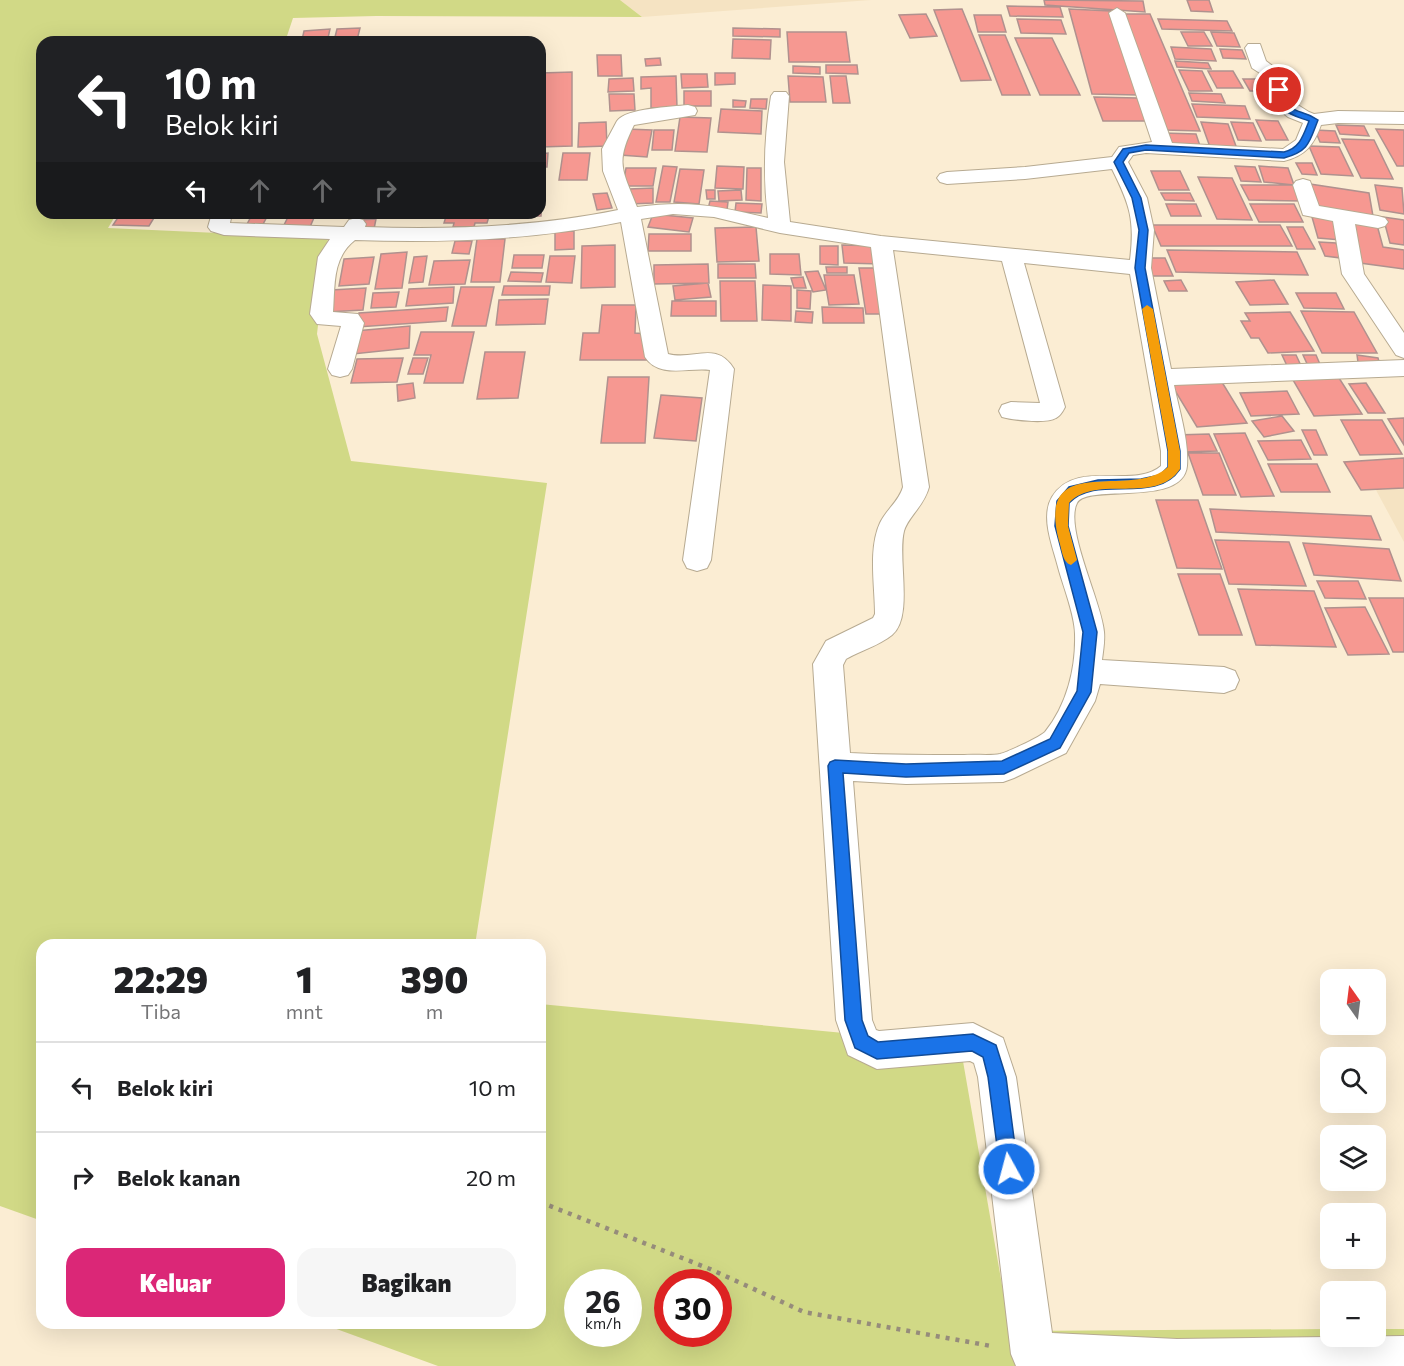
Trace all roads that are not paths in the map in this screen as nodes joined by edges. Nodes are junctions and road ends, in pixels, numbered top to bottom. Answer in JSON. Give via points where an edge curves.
{"nodes":[{"id":1,"x":1117,"y":13,"type":"dead end"},
{"id":2,"x":1254,"y":48,"type":"dead end"},
{"id":3,"x":780,"y":96,"type":"dead end"},
{"id":4,"x":688,"y":111,"type":"dead end"},
{"id":5,"x":1404,"y":118,"type":"edge"},
{"id":6,"x":1313,"y":120,"type":"junction"},
{"id":7,"x":1164,"y":148,"type":"junction"},
{"id":8,"x":1118,"y":162,"type":"junction"},
{"id":9,"x":947,"y":178,"type":"dead end"},
{"id":10,"x":1304,"y":184,"type":"dead end"},
{"id":11,"x":630,"y":214,"type":"junction"},
{"id":12,"x":1342,"y":216,"type":"junction"},
{"id":13,"x":220,"y":219,"type":"edge"},
{"id":14,"x":1378,"y":222,"type":"dead end"},
{"id":15,"x":356,"y":223,"type":"edge"},
{"id":16,"x":780,"y":227,"type":"junction"},
{"id":17,"x":881,"y":242,"type":"junction"},
{"id":18,"x":1012,"y":257,"type":"junction"},
{"id":19,"x":1140,"y":268,"type":"junction"},
{"id":20,"x":1404,"y":350,"type":"edge"},
{"id":21,"x":1404,"y":368,"type":"edge"},
{"id":22,"x":340,"y":369,"type":"dead end"},
{"id":23,"x":1160,"y":377,"type":"junction"},
{"id":24,"x":1011,"y":411,"type":"dead end"},
{"id":25,"x":697,"y":560,"type":"dead end"},
{"id":26,"x":1086,"y":671,"type":"junction"},
{"id":27,"x":1224,"y":680,"type":"dead end"},
{"id":28,"x":835,"y":766,"type":"junction"},
{"id":29,"x":1404,"y":1358,"type":"edge"}],
"edges":[{"from":1,"to":7,"type":"street"},
{"from":2,"to":6,"type":"street","via":[[1258,64],[1274,75],[1284,106]]},
{"from":3,"to":16,"type":"street","via":[[774,133],[774,181]]},
{"from":4,"to":11,"type":"street","via":[[631,118],[622,127],[611,159]]},
{"from":5,"to":6,"type":"street"},
{"from":6,"to":7,"type":"street","via":[[1304,145],[1284,155]]},
{"from":7,"to":8,"type":"street","via":[[1126,151]]},
{"from":8,"to":9,"type":"street"},
{"from":8,"to":19,"type":"street","via":[[1137,198],[1144,230]]},
{"from":10,"to":12,"type":"street","via":[[1310,211]]},
{"from":11,"to":15,"type":"street","via":[[577,225],[500,232]]},
{"from":11,"to":16,"type":"street","via":[[673,208],[714,211]]},
{"from":11,"to":25,"type":"street","via":[[657,357],[665,363],[716,362],[722,369]]},
{"from":12,"to":14,"type":"street"},
{"from":12,"to":20,"type":"street","via":[[1353,274]]},
{"from":13,"to":15,"type":"street","via":[[218,226],[224,229]]},
{"from":15,"to":22,"type":"street","via":[[330,253],[321,314],[325,319],[350,319],[353,323]]},
{"from":16,"to":17,"type":"street"},
{"from":17,"to":18,"type":"street"},
{"from":17,"to":28,"type":"street","via":[[916,487],[913,500],[896,516],[890,533],[889,614],[883,626],[836,650],[828,664]]},
{"from":18,"to":19,"type":"street"},
{"from":18,"to":24,"type":"street","via":[[1053,407],[1048,412]]},
{"from":19,"to":23,"type":"street"},
{"from":21,"to":23,"type":"street"},
{"from":23,"to":26,"type":"street","via":[[1174,469],[1164,478],[1141,484],[1073,490],[1063,501],[1061,526],[1090,632]]},
{"from":26,"to":27,"type":"street"},
{"from":26,"to":28,"type":"street","via":[[1084,692],[1055,743],[1004,768],[906,771]]},
{"from":28,"to":29,"type":"street","via":[[854,1020],[861,1042],[877,1050],[973,1042],[990,1052],[997,1077],[1033,1354],[1177,1360]]}]}
